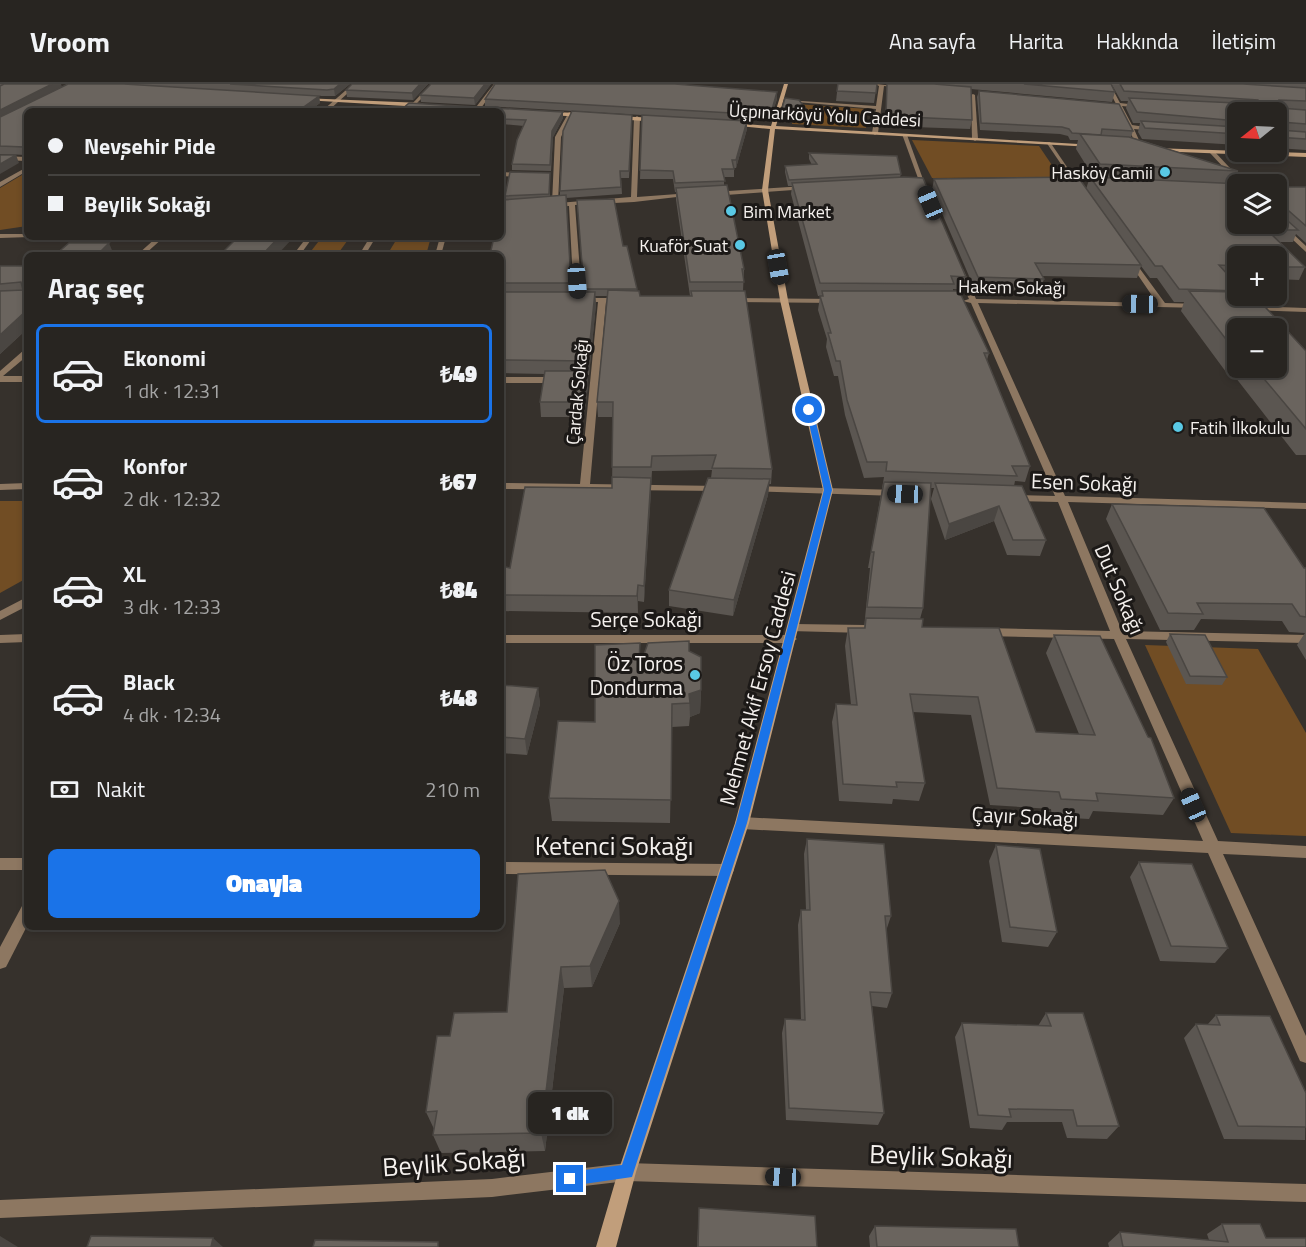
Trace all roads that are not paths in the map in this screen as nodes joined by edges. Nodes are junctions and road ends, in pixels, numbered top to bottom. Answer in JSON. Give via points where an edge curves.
{"nodes":[{"id":1,"x":54,"y":84,"type":"edge"},
{"id":2,"x":356,"y":84,"type":"edge"},
{"id":3,"x":434,"y":84,"type":"edge"},
{"id":4,"x":496,"y":84,"type":"edge"},
{"id":5,"x":786,"y":84,"type":"edge"},
{"id":6,"x":877,"y":84,"type":"edge"},
{"id":7,"x":882,"y":84,"type":"edge"},
{"id":8,"x":1108,"y":84,"type":"edge"},
{"id":9,"x":75,"y":85,"type":"edge"},
{"id":10,"x":95,"y":86,"type":"edge"},
{"id":11,"x":905,"y":87,"type":"edge"},
{"id":12,"x":962,"y":93,"type":"edge"},
{"id":13,"x":58,"y":94,"type":"edge"},
{"id":14,"x":973,"y":94,"type":"junction"},
{"id":15,"x":985,"y":96,"type":"edge"},
{"id":16,"x":778,"y":97,"type":"junction"},
{"id":17,"x":291,"y":98,"type":"edge"},
{"id":18,"x":338,"y":101,"type":"junction"},
{"id":19,"x":411,"y":105,"type":"junction"},
{"id":20,"x":432,"y":106,"type":"edge"},
{"id":21,"x":1112,"y":106,"type":"edge"},
{"id":22,"x":1120,"y":106,"type":"junction"},
{"id":23,"x":1149,"y":106,"type":"edge"},
{"id":24,"x":329,"y":108,"type":"edge"},
{"id":25,"x":476,"y":108,"type":"edge"},
{"id":26,"x":878,"y":108,"type":"junction"},
{"id":27,"x":535,"y":112,"type":"edge"},
{"id":28,"x":569,"y":114,"type":"junction"},
{"id":29,"x":592,"y":116,"type":"edge"},
{"id":30,"x":603,"y":116,"type":"edge"},
{"id":31,"x":637,"y":118,"type":"junction"},
{"id":32,"x":661,"y":120,"type":"edge"},
{"id":33,"x":721,"y":124,"type":"edge"},
{"id":34,"x":773,"y":127,"type":"junction"},
{"id":35,"x":1132,"y":127,"type":"junction"},
{"id":36,"x":1160,"y":129,"type":"edge"},
{"id":37,"x":876,"y":133,"type":"junction"},
{"id":38,"x":904,"y":135,"type":"junction"},
{"id":39,"x":975,"y":139,"type":"junction"},
{"id":40,"x":1048,"y":143,"type":"junction"},
{"id":41,"x":1095,"y":145,"type":"edge"},
{"id":42,"x":1130,"y":147,"type":"edge"},
{"id":43,"x":1141,"y":148,"type":"junction"},
{"id":44,"x":1212,"y":152,"type":"junction"},
{"id":45,"x":1306,"y":155,"type":"edge"},
{"id":46,"x":0,"y":158,"type":"edge"},
{"id":47,"x":24,"y":159,"type":"edge"},
{"id":48,"x":24,"y":171,"type":"edge"},
{"id":49,"x":504,"y":174,"type":"edge"},
{"id":50,"x":1233,"y":174,"type":"edge"},
{"id":51,"x":535,"y":175,"type":"edge"},
{"id":52,"x":547,"y":175,"type":"edge"},
{"id":53,"x":558,"y":175,"type":"junction"},
{"id":54,"x":1064,"y":182,"type":"edge"},
{"id":55,"x":1076,"y":182,"type":"junction"},
{"id":56,"x":1087,"y":183,"type":"dead end"},
{"id":57,"x":0,"y":185,"type":"edge"},
{"id":58,"x":816,"y":188,"type":"edge"},
{"id":59,"x":765,"y":190,"type":"junction"},
{"id":60,"x":706,"y":194,"type":"edge"},
{"id":61,"x":694,"y":195,"type":"edge"},
{"id":62,"x":634,"y":200,"type":"junction"},
{"id":63,"x":1089,"y":201,"type":"edge"},
{"id":64,"x":572,"y":204,"type":"junction"},
{"id":65,"x":545,"y":205,"type":"edge"},
{"id":66,"x":555,"y":205,"type":"junction"},
{"id":67,"x":931,"y":205,"type":"edge"},
{"id":68,"x":1287,"y":231,"type":"edge"},
{"id":69,"x":0,"y":236,"type":"edge"},
{"id":70,"x":24,"y":236,"type":"edge"},
{"id":71,"x":158,"y":240,"type":"edge"},
{"id":72,"x":308,"y":240,"type":"edge"},
{"id":73,"x":1122,"y":248,"type":"edge"},
{"id":74,"x":1306,"y":250,"type":"edge"},
{"id":75,"x":144,"y":252,"type":"edge"},
{"id":76,"x":298,"y":252,"type":"edge"},
{"id":77,"x":954,"y":258,"type":"edge"},
{"id":78,"x":567,"y":300,"type":"edge"},
{"id":79,"x":578,"y":300,"type":"junction"},
{"id":80,"x":602,"y":300,"type":"junction"},
{"id":81,"x":637,"y":300,"type":"edge"},
{"id":82,"x":717,"y":300,"type":"edge"},
{"id":83,"x":784,"y":300,"type":"junction"},
{"id":84,"x":844,"y":301,"type":"edge"},
{"id":85,"x":967,"y":301,"type":"junction"},
{"id":86,"x":1162,"y":304,"type":"junction"},
{"id":87,"x":1210,"y":306,"type":"edge"},
{"id":88,"x":1246,"y":308,"type":"edge"},
{"id":89,"x":1306,"y":310,"type":"edge"},
{"id":90,"x":24,"y":355,"type":"edge"},
{"id":91,"x":0,"y":377,"type":"edge"},
{"id":92,"x":24,"y":379,"type":"edge"},
{"id":93,"x":504,"y":380,"type":"edge"},
{"id":94,"x":572,"y":380,"type":"edge"},
{"id":95,"x":583,"y":380,"type":"edge"},
{"id":96,"x":595,"y":380,"type":"junction"},
{"id":97,"x":0,"y":486,"type":"edge"},
{"id":98,"x":24,"y":486,"type":"edge"},
{"id":99,"x":504,"y":486,"type":"edge"},
{"id":100,"x":585,"y":486,"type":"junction"},
{"id":101,"x":733,"y":489,"type":"edge"},
{"id":102,"x":744,"y":489,"type":"edge"},
{"id":103,"x":828,"y":490,"type":"junction"},
{"id":104,"x":908,"y":494,"type":"edge"},
{"id":105,"x":1002,"y":498,"type":"edge"},
{"id":106,"x":1062,"y":500,"type":"junction"},
{"id":107,"x":1306,"y":506,"type":"edge"},
{"id":108,"x":24,"y":603,"type":"edge"},
{"id":109,"x":0,"y":616,"type":"edge"},
{"id":110,"x":880,"y":630,"type":"edge"},
{"id":111,"x":975,"y":632,"type":"edge"},
{"id":112,"x":792,"y":633,"type":"junction"},
{"id":113,"x":1118,"y":635,"type":"junction"},
{"id":114,"x":24,"y":638,"type":"edge"},
{"id":115,"x":0,"y":639,"type":"edge"},
{"id":116,"x":504,"y":639,"type":"edge"},
{"id":117,"x":1306,"y":639,"type":"edge"},
{"id":118,"x":742,"y":823,"type":"junction"},
{"id":119,"x":1212,"y":847,"type":"junction"},
{"id":120,"x":1306,"y":852,"type":"edge"},
{"id":121,"x":0,"y":864,"type":"edge"},
{"id":122,"x":24,"y":864,"type":"edge"},
{"id":123,"x":504,"y":868,"type":"edge"},
{"id":124,"x":727,"y":870,"type":"junction"},
{"id":125,"x":24,"y":917,"type":"edge"},
{"id":126,"x":0,"y":962,"type":"edge"},
{"id":127,"x":1306,"y":1055,"type":"edge"},
{"id":128,"x":627,"y":1172,"type":"junction"},
{"id":129,"x":1306,"y":1192,"type":"edge"},
{"id":130,"x":0,"y":1209,"type":"edge"},
{"id":131,"x":606,"y":1247,"type":"edge"}],
"edges":[{"from":1,"to":9,"type":"main road"},
{"from":2,"to":18,"type":"street"},
{"from":3,"to":19,"type":"street"},
{"from":4,"to":25,"type":"street"},
{"from":5,"to":16,"type":"main road","name":"Mehmet Akif Ersoy Caddesi"},
{"from":6,"to":7,"type":"street"},
{"from":7,"to":11,"type":"street"},
{"from":7,"to":26,"type":"street"},
{"from":8,"to":22,"type":"street"},
{"from":9,"to":10,"type":"main road"},
{"from":9,"to":13,"type":"street"},
{"from":12,"to":14,"type":"street"},
{"from":14,"to":15,"type":"street"},
{"from":14,"to":39,"type":"street"},
{"from":16,"to":26,"type":"street"},
{"from":16,"to":34,"type":"main road","name":"Mehmet Akif Ersoy Caddesi"},
{"from":17,"to":18,"type":"main road"},
{"from":18,"to":19,"type":"main road"},
{"from":18,"to":24,"type":"street"},
{"from":19,"to":20,"type":"main road"},
{"from":21,"to":22,"type":"street"},
{"from":22,"to":23,"type":"street"},
{"from":22,"to":35,"type":"street"},
{"from":26,"to":37,"type":"street"},
{"from":27,"to":28,"type":"main road"},
{"from":28,"to":29,"type":"main road"},
{"from":28,"to":53,"type":"street","via":[[558,137]]},
{"from":30,"to":31,"type":"main road"},
{"from":31,"to":32,"type":"main road"},
{"from":31,"to":62,"type":"street"},
{"from":33,"to":34,"type":"main road","name":"Üçpınarköyü Yolu Caddesi"},
{"from":34,"to":37,"type":"main road","name":"Üçpınarköyü Yolu Caddesi"},
{"from":34,"to":59,"type":"main road","name":"Mehmet Akif Ersoy Caddesi"},
{"from":35,"to":36,"type":"street"},
{"from":35,"to":43,"type":"street"},
{"from":37,"to":38,"type":"main road","name":"Üçpınarköyü Yolu Caddesi"},
{"from":38,"to":39,"type":"main road","name":"Üçpınarköyü Yolu Caddesi"},
{"from":38,"to":67,"type":"street"},
{"from":39,"to":40,"type":"main road","name":"Üçpınarköyü Yolu Caddesi"},
{"from":40,"to":41,"type":"main road","name":"Üçpınarköyü Yolu Caddesi"},
{"from":40,"to":55,"type":"street"},
{"from":42,"to":43,"type":"main road"},
{"from":43,"to":44,"type":"main road"},
{"from":44,"to":45,"type":"main road"},
{"from":44,"to":50,"type":"street"},
{"from":46,"to":47,"type":"street"},
{"from":48,"to":57,"type":"street"},
{"from":49,"to":51,"type":"street"},
{"from":52,"to":53,"type":"street"},
{"from":53,"to":66,"type":"street"},
{"from":54,"to":55,"type":"street"},
{"from":55,"to":56,"type":"street"},
{"from":55,"to":63,"type":"street"},
{"from":58,"to":59,"type":"street"},
{"from":59,"to":60,"type":"street"},
{"from":59,"to":83,"type":"main road","name":"Mehmet Akif Ersoy Caddesi"},
{"from":61,"to":62,"type":"street"},
{"from":62,"to":64,"type":"street"},
{"from":64,"to":66,"type":"street"},
{"from":64,"to":79,"type":"street"},
{"from":65,"to":66,"type":"street"},
{"from":68,"to":74,"type":"street"},
{"from":69,"to":70,"type":"street"},
{"from":71,"to":75,"type":"street"},
{"from":72,"to":76,"type":"street"},
{"from":73,"to":86,"type":"street"},
{"from":77,"to":85,"type":"street","name":"Dut Sokağı"},
{"from":78,"to":79,"type":"street"},
{"from":79,"to":80,"type":"street"},
{"from":80,"to":81,"type":"street"},
{"from":80,"to":96,"type":"street","name":"Çardak Sokağı"},
{"from":82,"to":83,"type":"street"},
{"from":83,"to":84,"type":"street"},
{"from":83,"to":103,"type":"main road","name":"Mehmet Akif Ersoy Caddesi"},
{"from":85,"to":86,"type":"street","name":"Hakem Sokağı"},
{"from":85,"to":106,"type":"street","name":"Dut Sokağı"},
{"from":86,"to":87,"type":"street","name":"Hakem Sokağı"},
{"from":88,"to":89,"type":"street"},
{"from":90,"to":91,"type":"street"},
{"from":91,"to":92,"type":"street"},
{"from":93,"to":94,"type":"street"},
{"from":95,"to":96,"type":"street"},
{"from":96,"to":100,"type":"street","name":"Çardak Sokağı"},
{"from":97,"to":98,"type":"street"},
{"from":99,"to":100,"type":"street"},
{"from":100,"to":101,"type":"street"},
{"from":102,"to":103,"type":"street"},
{"from":103,"to":104,"type":"street"},
{"from":103,"to":112,"type":"main road","name":"Mehmet Akif Ersoy Caddesi"},
{"from":105,"to":106,"type":"street","name":"Esen Sokağı"},
{"from":106,"to":107,"type":"street","name":"Esen Sokağı"},
{"from":106,"to":113,"type":"street","name":"Dut Sokağı"},
{"from":108,"to":109,"type":"street"},
{"from":110,"to":112,"type":"street","name":"Serçe Sokağı"},
{"from":111,"to":113,"type":"street"},
{"from":112,"to":116,"type":"street","name":"Serçe Sokağı"},
{"from":112,"to":118,"type":"main road","name":"Mehmet Akif Ersoy Caddesi"},
{"from":113,"to":117,"type":"street"},
{"from":113,"to":119,"type":"street","name":"Dut Sokağı"},
{"from":114,"to":115,"type":"street"},
{"from":118,"to":119,"type":"street","name":"Çayır Sokağı"},
{"from":118,"to":124,"type":"main road","name":"Mehmet Akif Ersoy Caddesi"},
{"from":119,"to":120,"type":"street","name":"Çayır Sokağı"},
{"from":119,"to":127,"type":"street","name":"Dut Sokağı"},
{"from":121,"to":122,"type":"street"},
{"from":123,"to":124,"type":"street","name":"Ketenci Sokağı"},
{"from":124,"to":128,"type":"main road","name":"Mehmet Akif Ersoy Caddesi"},
{"from":125,"to":126,"type":"street"},
{"from":128,"to":129,"type":"street","name":"Beylik Sokağı"},
{"from":128,"to":130,"type":"street","name":"Beylik Sokağı","via":[[492,1188]]},
{"from":128,"to":131,"type":"main road","name":"Mehmet Akif Ersoy Caddesi"}]}
